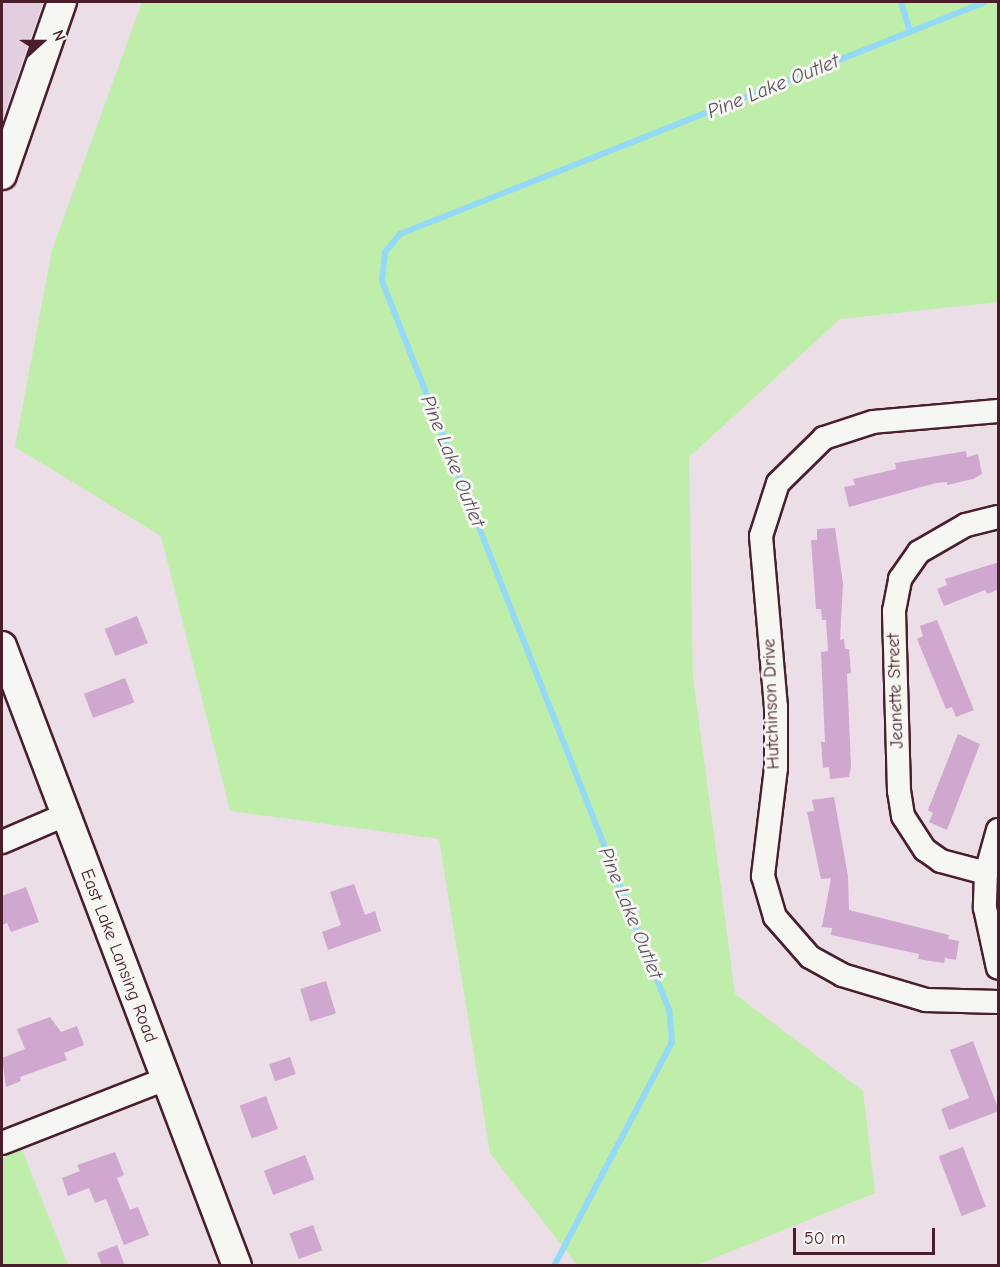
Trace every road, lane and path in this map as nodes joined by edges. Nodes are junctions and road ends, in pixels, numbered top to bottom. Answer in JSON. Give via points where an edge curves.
{"nodes":[{"id":1,"x":62,"y":2,"type":"edge"},
{"id":2,"x":2,"y":175,"type":"edge"},
{"id":3,"x":999,"y":411,"type":"edge"},
{"id":4,"x":999,"y":517,"type":"edge"},
{"id":5,"x":2,"y":646,"type":"edge"},
{"id":6,"x":65,"y":815,"type":"junction"},
{"id":7,"x":999,"y":830,"type":"edge"},
{"id":8,"x":2,"y":842,"type":"edge"},
{"id":9,"x":986,"y":873,"type":"junction"},
{"id":10,"x":999,"y":968,"type":"edge"},
{"id":11,"x":999,"y":1002,"type":"edge"},
{"id":12,"x":165,"y":1079,"type":"junction"},
{"id":13,"x":2,"y":1143,"type":"edge"},
{"id":14,"x":237,"y":1266,"type":"edge"}],
"edges":[{"from":1,"to":2,"type":"street"},
{"from":3,"to":11,"type":"street","name":"Hutchinson Drive","via":[[873,422],[824,438],[778,483],[761,536],[776,707],[776,768],[763,876],[775,917],[810,957],[842,975],[927,1000]]},
{"from":4,"to":9,"type":"street","name":"Jeanette Street","via":[[966,525],[919,552],[900,579],[894,611],[903,816],[925,850],[941,861]]},
{"from":5,"to":6,"type":"street","name":"East Lake Lansing Road"},
{"from":6,"to":8,"type":"street"},
{"from":6,"to":12,"type":"street","name":"East Lake Lansing Road"},
{"from":7,"to":9,"type":"street"},
{"from":9,"to":10,"type":"street","via":[[985,908]]},
{"from":12,"to":13,"type":"street"},
{"from":12,"to":14,"type":"street","name":"East Lake Lansing Road"}]}
